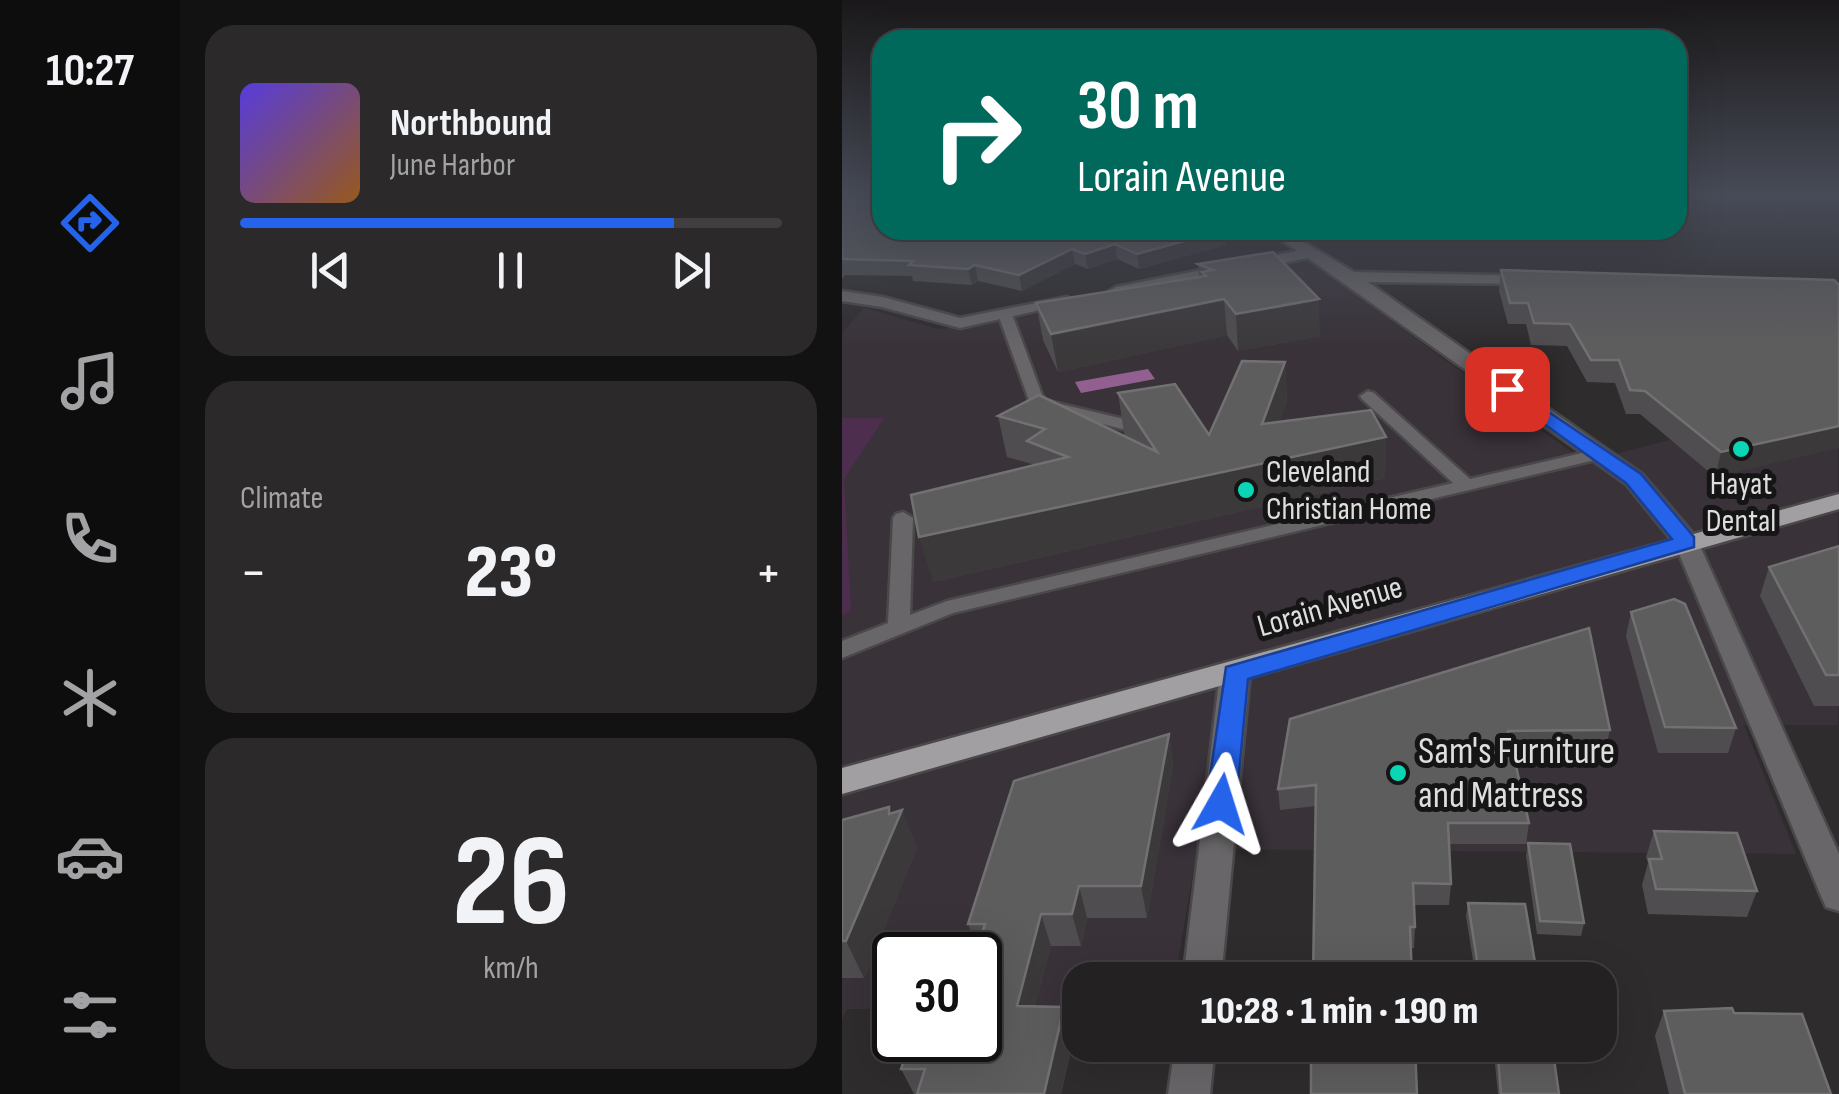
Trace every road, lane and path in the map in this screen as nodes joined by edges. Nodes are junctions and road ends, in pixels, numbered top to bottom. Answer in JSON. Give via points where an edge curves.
{"nodes":[{"id":1,"x":1303,"y":246,"type":"edge"},
{"id":2,"x":1314,"y":252,"type":"junction"},
{"id":3,"x":1350,"y":277,"type":"junction"},
{"id":4,"x":1562,"y":279,"type":"edge"},
{"id":5,"x":1100,"y":295,"type":"edge"},
{"id":6,"x":842,"y":296,"type":"edge"},
{"id":7,"x":1082,"y":299,"type":"edge"},
{"id":8,"x":1005,"y":314,"type":"junction"},
{"id":9,"x":1368,"y":396,"type":"dead end"},
{"id":10,"x":1122,"y":424,"type":"edge"},
{"id":11,"x":1598,"y":454,"type":"junction"},
{"id":12,"x":1466,"y":486,"type":"junction"},
{"id":13,"x":1838,"y":501,"type":"edge"},
{"id":14,"x":903,"y":518,"type":"dead end"},
{"id":15,"x":1686,"y":542,"type":"junction"},
{"id":16,"x":899,"y":627,"type":"junction"},
{"id":17,"x":842,"y":650,"type":"edge"},
{"id":18,"x":1235,"y":673,"type":"junction"},
{"id":19,"x":842,"y":781,"type":"edge"},
{"id":20,"x":1838,"y":896,"type":"edge"},
{"id":21,"x":1204,"y":962,"type":"edge"},
{"id":22,"x":1193,"y":1062,"type":"edge"},
{"id":23,"x":1189,"y":1094,"type":"edge"}],
"edges":[{"from":1,"to":2,"type":"street"},
{"from":2,"to":3,"type":"street"},
{"from":2,"to":5,"type":"street"},
{"from":3,"to":4,"type":"street"},
{"from":3,"to":11,"type":"street"},
{"from":6,"to":8,"type":"street","via":[[960,323]]},
{"from":7,"to":8,"type":"street"},
{"from":8,"to":10,"type":"lane","via":[[1038,402]]},
{"from":9,"to":12,"type":"lane"},
{"from":11,"to":12,"type":"lane"},
{"from":11,"to":15,"type":"street","via":[[1634,479]]},
{"from":12,"to":16,"type":"lane","via":[[947,608]]},
{"from":13,"to":15,"type":"main road","name":"Lorain Avenue"},
{"from":14,"to":16,"type":"lane"},
{"from":15,"to":18,"type":"main road","name":"Lorain Avenue"},
{"from":15,"to":20,"type":"street"},
{"from":16,"to":17,"type":"lane"},
{"from":18,"to":19,"type":"main road","name":"Lorain Avenue"},
{"from":18,"to":21,"type":"street"},
{"from":22,"to":23,"type":"street"}]}
